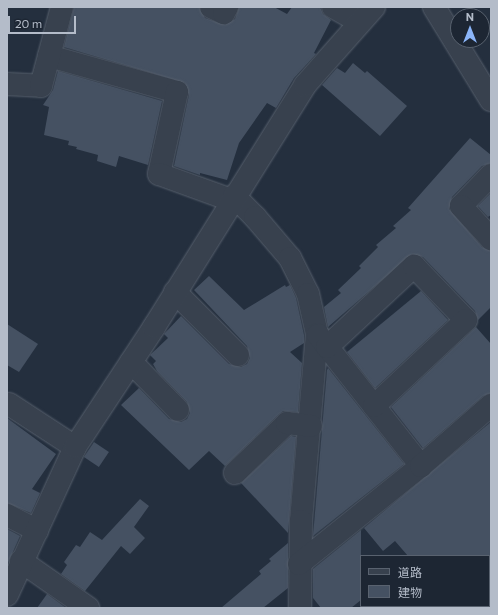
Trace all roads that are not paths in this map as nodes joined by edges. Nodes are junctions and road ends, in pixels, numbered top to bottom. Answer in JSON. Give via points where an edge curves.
{"nodes":[{"id":1,"x":62,"y":7,"type":"edge"},
{"id":2,"x":211,"y":7,"type":"edge"},
{"id":3,"x":227,"y":7,"type":"edge"},
{"id":4,"x":333,"y":7,"type":"edge"},
{"id":5,"x":434,"y":7,"type":"edge"},
{"id":6,"x":367,"y":15,"type":"edge"},
{"id":7,"x":49,"y":56,"type":"junction"},
{"id":8,"x":7,"y":84,"type":"edge"},
{"id":9,"x":487,"y":87,"type":"edge"},
{"id":10,"x":491,"y":175,"type":"edge"},
{"id":11,"x":232,"y":198,"type":"junction"},
{"id":12,"x":491,"y":239,"type":"edge"},
{"id":13,"x":175,"y":292,"type":"junction"},
{"id":14,"x":322,"y":340,"type":"junction"},
{"id":15,"x":238,"y":355,"type":"dead end"},
{"id":16,"x":131,"y":362,"type":"junction"},
{"id":17,"x":9,"y":404,"type":"dead end"},
{"id":18,"x":491,"y":405,"type":"edge"},
{"id":19,"x":374,"y":406,"type":"junction"},
{"id":20,"x":178,"y":410,"type":"dead end"},
{"id":21,"x":311,"y":426,"type":"junction"},
{"id":22,"x":75,"y":447,"type":"junction"},
{"id":23,"x":421,"y":466,"type":"junction"},
{"id":24,"x":235,"y":473,"type":"dead end"},
{"id":25,"x":7,"y":515,"type":"edge"},
{"id":26,"x":37,"y":530,"type":"junction"},
{"id":27,"x":21,"y":561,"type":"junction"},
{"id":28,"x":299,"y":564,"type":"junction"},
{"id":29,"x":7,"y":596,"type":"edge"},
{"id":30,"x":88,"y":608,"type":"edge"},
{"id":31,"x":300,"y":608,"type":"edge"}],
"edges":[{"from":1,"to":7,"type":"street"},
{"from":2,"to":3,"type":"street","via":[[224,13]]},
{"from":4,"to":6,"type":"street"},
{"from":5,"to":9,"type":"street"},
{"from":6,"to":11,"type":"street","via":[[305,84]]},
{"from":7,"to":8,"type":"street","via":[[41,86]]},
{"from":7,"to":11,"type":"street","via":[[177,92],[159,174]]},
{"from":10,"to":12,"type":"street","via":[[461,206]]},
{"from":11,"to":13,"type":"street"},
{"from":11,"to":14,"type":"street","via":[[255,217],[290,258],[308,294]]},
{"from":13,"to":15,"type":"street"},
{"from":13,"to":16,"type":"street"},
{"from":14,"to":19,"type":"street"},
{"from":14,"to":19,"type":"street","via":[[414,266],[466,320]]},
{"from":14,"to":21,"type":"street"},
{"from":16,"to":20,"type":"street"},
{"from":16,"to":22,"type":"street"},
{"from":17,"to":22,"type":"street"},
{"from":18,"to":23,"type":"street"},
{"from":19,"to":23,"type":"street"},
{"from":21,"to":24,"type":"street","via":[[287,423]]},
{"from":21,"to":28,"type":"street"},
{"from":22,"to":26,"type":"street"},
{"from":23,"to":28,"type":"street"},
{"from":25,"to":26,"type":"street"},
{"from":26,"to":27,"type":"street"},
{"from":27,"to":29,"type":"street"},
{"from":27,"to":30,"type":"street"},
{"from":28,"to":31,"type":"street"}]}
